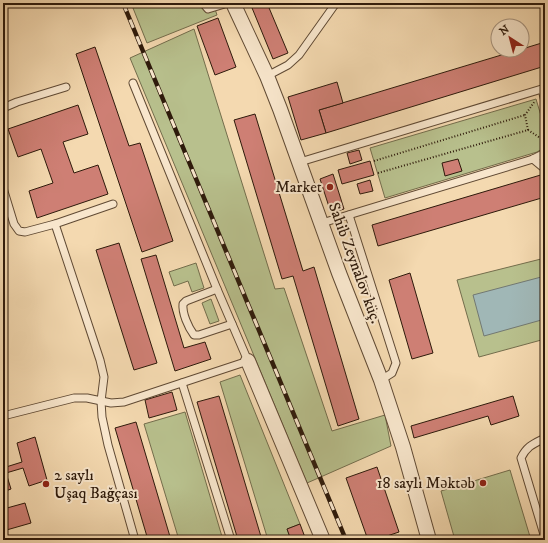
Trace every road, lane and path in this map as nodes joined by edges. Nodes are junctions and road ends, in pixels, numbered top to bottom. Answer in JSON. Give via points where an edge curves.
{"nodes":[{"id":1,"x":203,"y":3,"type":"edge"},
{"id":2,"x":228,"y":3,"type":"edge"},
{"id":3,"x":233,"y":3,"type":"edge"},
{"id":4,"x":336,"y":3,"type":"edge"},
{"id":5,"x":267,"y":76,"type":"junction"},
{"id":6,"x":133,"y":83,"type":"dead end"},
{"id":7,"x":66,"y":86,"type":"dead end"},
{"id":8,"x":543,"y":89,"type":"edge"},
{"id":9,"x":536,"y":99,"type":"dead end"},
{"id":10,"x":545,"y":102,"type":"edge"},
{"id":11,"x":3,"y":108,"type":"edge"},
{"id":12,"x":525,"y":115,"type":"junction"},
{"id":13,"x":528,"y":130,"type":"junction"},
{"id":14,"x":545,"y":141,"type":"edge"},
{"id":15,"x":545,"y":153,"type":"edge"},
{"id":16,"x":533,"y":159,"type":"junction"},
{"id":17,"x":374,"y":160,"type":"dead end"},
{"id":18,"x":300,"y":162,"type":"junction"},
{"id":19,"x":545,"y":169,"type":"edge"},
{"id":20,"x":378,"y":173,"type":"dead end"},
{"id":21,"x":3,"y":188,"type":"edge"},
{"id":22,"x":113,"y":204,"type":"dead end"},
{"id":23,"x":350,"y":214,"type":"junction"},
{"id":24,"x":322,"y":223,"type":"junction"},
{"id":25,"x":55,"y":224,"type":"junction"},
{"id":26,"x":217,"y":289,"type":"junction"},
{"id":27,"x":232,"y":324,"type":"junction"},
{"id":28,"x":248,"y":361,"type":"junction"},
{"id":29,"x":380,"y":380,"type":"junction"},
{"id":30,"x":182,"y":383,"type":"junction"},
{"id":31,"x":101,"y":400,"type":"junction"},
{"id":32,"x":3,"y":416,"type":"edge"},
{"id":33,"x":545,"y":438,"type":"edge"},
{"id":34,"x":545,"y":538,"type":"edge"},
{"id":35,"x":136,"y":540,"type":"edge"},
{"id":36,"x":231,"y":540,"type":"edge"},
{"id":37,"x":323,"y":540,"type":"edge"},
{"id":38,"x":429,"y":540,"type":"edge"}],
"edges":[{"from":1,"to":2,"type":"lane","via":[[208,9]]},
{"from":3,"to":5,"type":"street","name":"Sahib Zeynalov küç."},
{"from":4,"to":5,"type":"lane","via":[[299,55],[288,65]]},
{"from":5,"to":18,"type":"street","name":"Sahib Zeynalov küç."},
{"from":6,"to":26,"type":"lane"},
{"from":7,"to":11,"type":"lane"},
{"from":8,"to":10,"type":"lane"},
{"from":8,"to":18,"type":"lane"},
{"from":9,"to":12,"type":"path"},
{"from":12,"to":13,"type":"path"},
{"from":12,"to":17,"type":"path"},
{"from":13,"to":14,"type":"path"},
{"from":13,"to":20,"type":"path"},
{"from":15,"to":16,"type":"lane"},
{"from":16,"to":19,"type":"lane"},
{"from":16,"to":23,"type":"lane"},
{"from":18,"to":24,"type":"street","name":"Sahib Zeynalov küç."},
{"from":21,"to":25,"type":"lane","via":[[14,224],[19,231],[25,232]]},
{"from":22,"to":25,"type":"lane"},
{"from":23,"to":24,"type":"lane"},
{"from":23,"to":29,"type":"lane","via":[[396,363],[392,373]]},
{"from":24,"to":29,"type":"street","name":"Sahib Zeynalov küç."},
{"from":25,"to":31,"type":"lane","via":[[100,360],[104,377]]},
{"from":26,"to":27,"type":"lane"},
{"from":26,"to":27,"type":"lane","via":[[183,304],[191,331],[194,335],[199,335]]},
{"from":27,"to":28,"type":"lane"},
{"from":28,"to":30,"type":"lane"},
{"from":28,"to":37,"type":"street"},
{"from":29,"to":38,"type":"street","name":"Sahib Zeynalov küç.","via":[[404,447]]},
{"from":30,"to":31,"type":"lane","via":[[124,402],[111,403]]},
{"from":30,"to":36,"type":"lane"},
{"from":31,"to":32,"type":"lane","via":[[74,398]]},
{"from":31,"to":35,"type":"lane","via":[[108,445]]},
{"from":33,"to":34,"type":"lane","via":[[526,449],[521,458]]}]}
